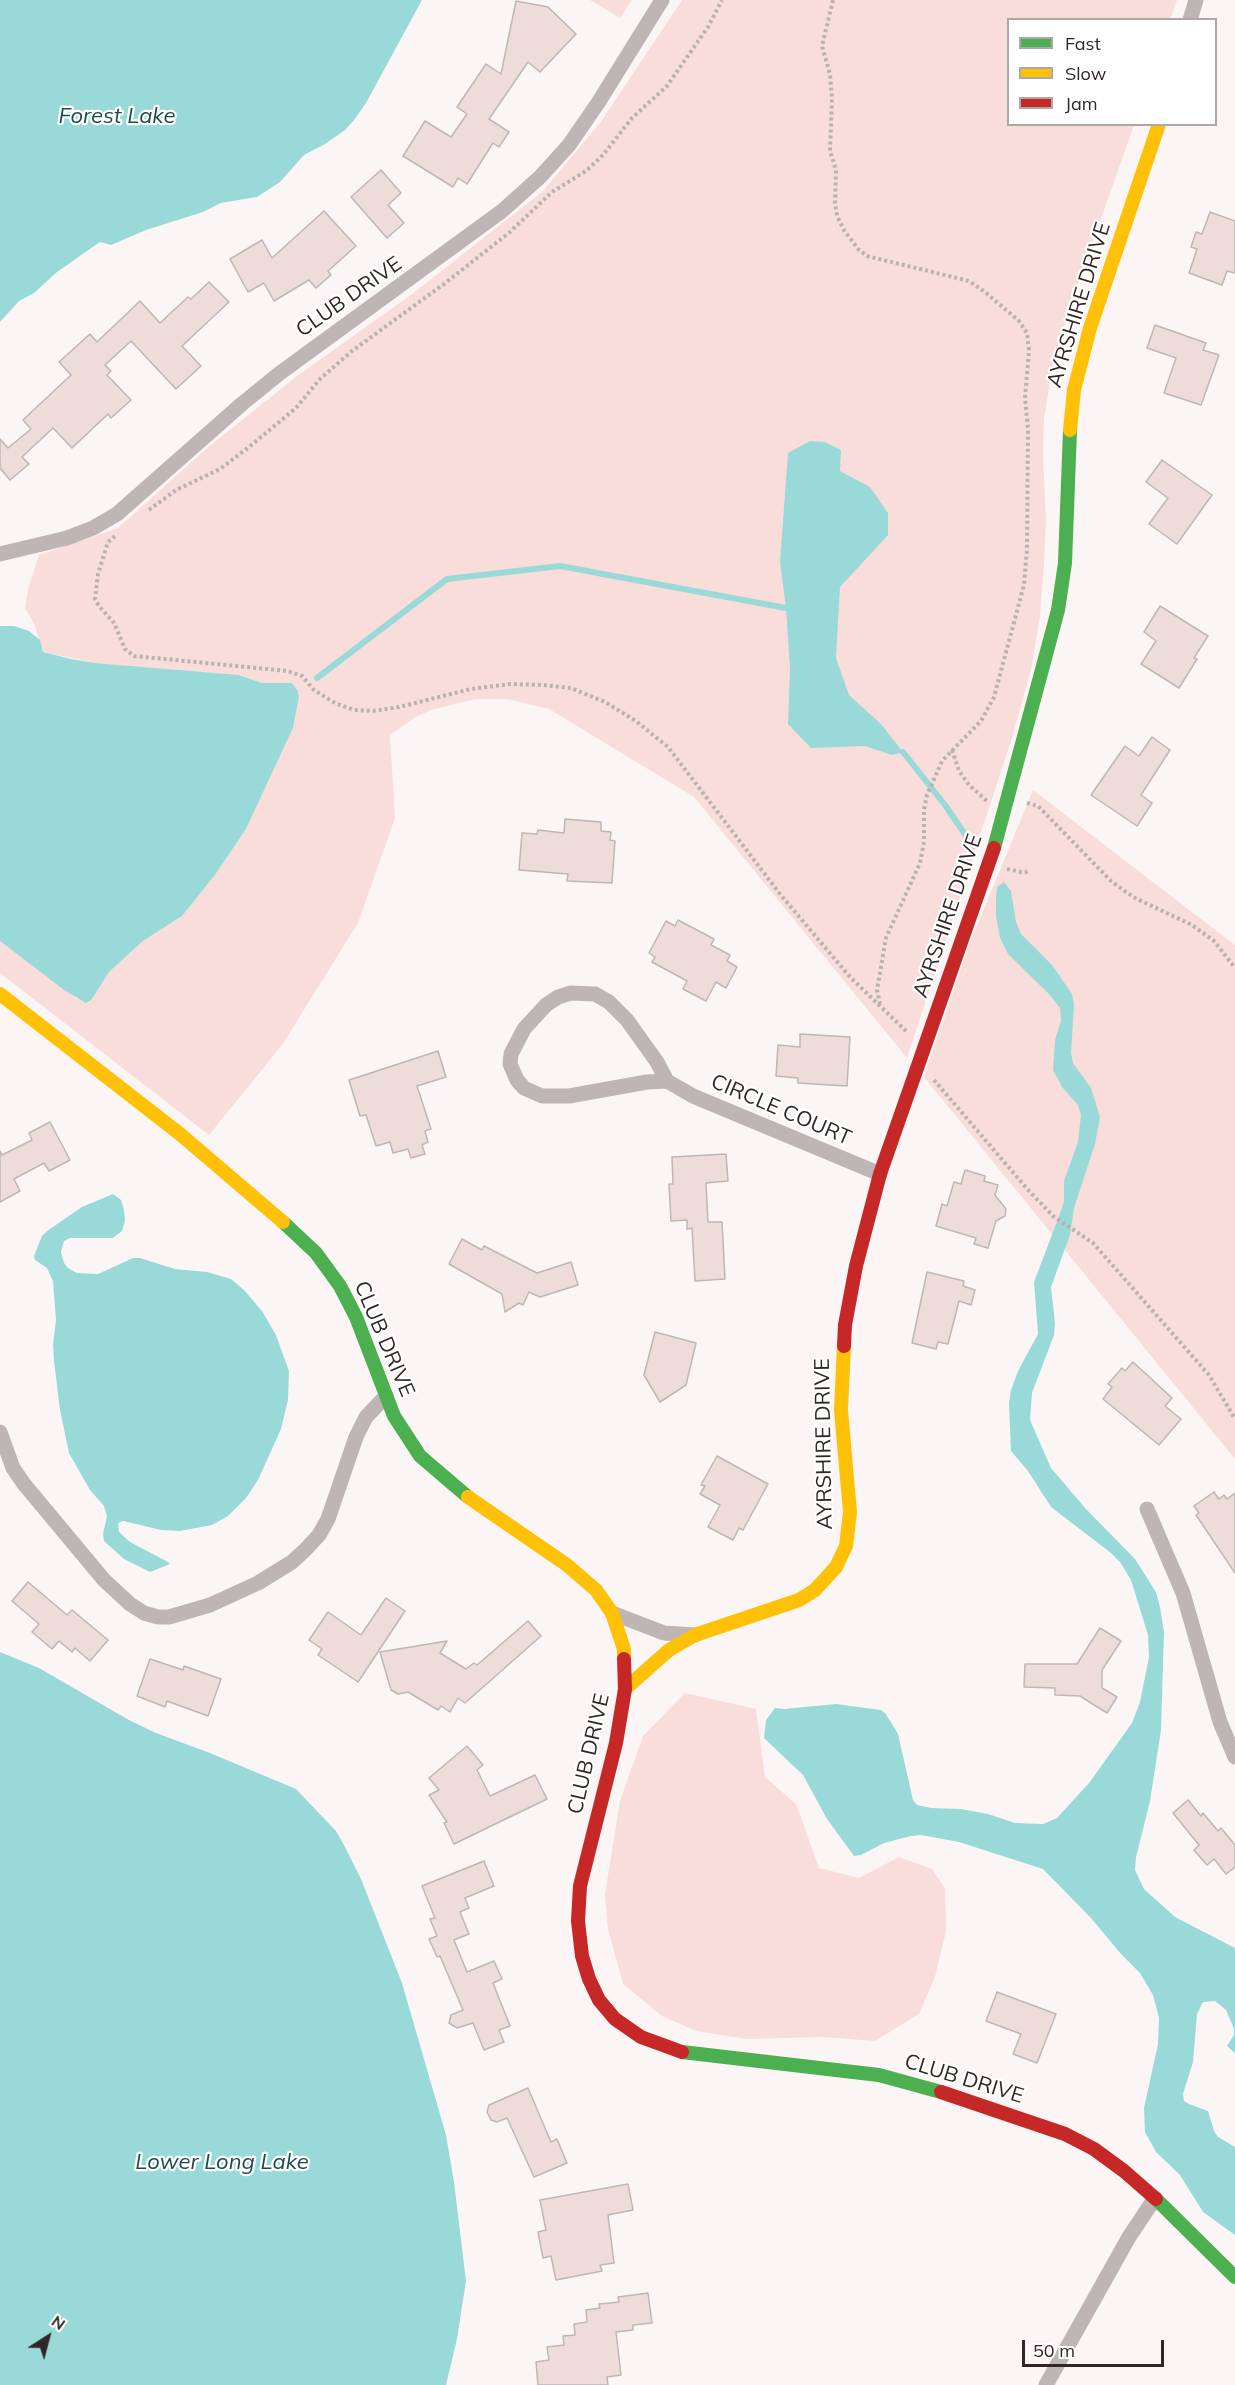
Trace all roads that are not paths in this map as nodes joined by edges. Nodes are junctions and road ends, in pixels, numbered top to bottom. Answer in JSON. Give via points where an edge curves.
{"nodes":[{"id":1,"x":662,"y":0,"type":"edge"},
{"id":2,"x":1196,"y":0,"type":"edge"},
{"id":3,"x":1191,"y":18,"type":"edge"},
{"id":4,"x":1158,"y":126,"type":"edge"},
{"id":5,"x":0,"y":554,"type":"edge"},
{"id":6,"x":0,"y":994,"type":"edge"},
{"id":7,"x":667,"y":1081,"type":"junction"},
{"id":8,"x":880,"y":1174,"type":"junction"},
{"id":9,"x":386,"y":1396,"type":"junction"},
{"id":10,"x":0,"y":1432,"type":"edge"},
{"id":11,"x":1147,"y":1509,"type":"dead end"},
{"id":12,"x":612,"y":1613,"type":"junction"},
{"id":13,"x":695,"y":1635,"type":"junction"},
{"id":14,"x":626,"y":1689,"type":"junction"},
{"id":15,"x":1235,"y":1757,"type":"edge"},
{"id":16,"x":1155,"y":2198,"type":"junction"},
{"id":17,"x":1235,"y":2277,"type":"edge"},
{"id":18,"x":1046,"y":2385,"type":"edge"}],
"edges":[{"from":1,"to":5,"type":"street","name":"CLUB DRIVE","via":[[568,145],[502,211],[280,373],[111,518],[68,538]]},
{"from":2,"to":3,"type":"street"},
{"from":4,"to":8,"type":"street","name":"AYRSHIRE DRIVE","via":[[1090,328],[1074,390],[1065,563],[1058,610],[1008,804]]},
{"from":6,"to":9,"type":"street","name":"CLUB DRIVE","via":[[180,1134],[273,1211],[316,1253],[356,1317]]},
{"from":7,"to":7,"type":"street","via":[[622,1015],[602,998],[582,992],[558,997],[535,1015],[514,1045],[510,1064],[524,1088],[542,1096],[569,1096]]},
{"from":7,"to":8,"type":"street","name":"CIRCLE COURT","via":[[704,1101]]},
{"from":8,"to":13,"type":"street","name":"AYRSHIRE DRIVE","via":[[856,1266],[842,1354],[841,1410],[850,1512],[846,1546],[828,1578],[799,1600]]},
{"from":9,"to":10,"type":"street","via":[[366,1417],[328,1519],[306,1549],[258,1583],[210,1605],[169,1617],[144,1613],[104,1580],[24,1484],[13,1468]]},
{"from":9,"to":12,"type":"street","name":"CLUB DRIVE","via":[[401,1431],[434,1471],[567,1564],[596,1590]]},
{"from":11,"to":15,"type":"street","via":[[1183,1593],[1220,1722]]},
{"from":12,"to":13,"type":"street","name":"AYRSHIRE DRIVE","via":[[664,1633]]},
{"from":12,"to":14,"type":"street","name":"CLUB DRIVE","via":[[624,1649]]},
{"from":13,"to":14,"type":"street","name":"AYRSHIRE DRIVE","via":[[669,1650]]},
{"from":14,"to":16,"type":"street","name":"CLUB DRIVE","via":[[578,1904],[585,1968],[596,1995],[615,2019],[649,2041],[684,2053],[869,2073],[989,2107],[1094,2149]]},
{"from":16,"to":17,"type":"street","name":"CLUB DRIVE"},
{"from":16,"to":18,"type":"street","via":[[1129,2236]]}]}
